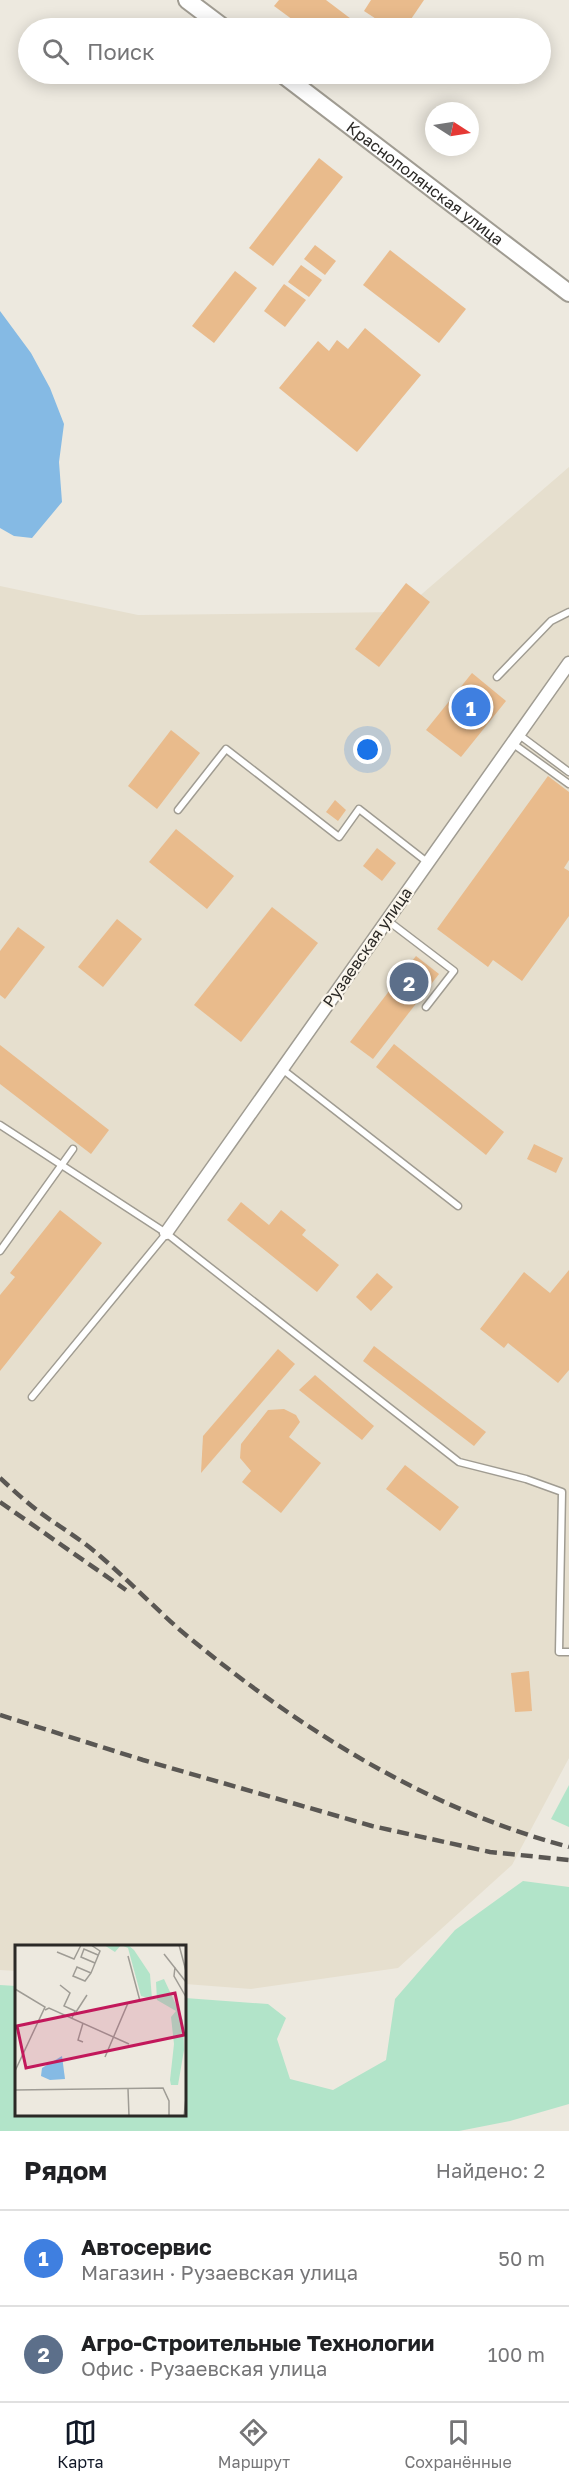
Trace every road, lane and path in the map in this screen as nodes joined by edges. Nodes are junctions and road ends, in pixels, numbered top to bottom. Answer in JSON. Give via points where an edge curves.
{"nodes":[{"id":1,"x":187,"y":0,"type":"edge"},
{"id":2,"x":211,"y":18,"type":"edge"},
{"id":3,"x":295,"y":84,"type":"edge"},
{"id":4,"x":569,"y":294,"type":"edge"},
{"id":5,"x":569,"y":612,"type":"edge"},
{"id":6,"x":569,"y":663,"type":"edge"},
{"id":7,"x":497,"y":677,"type":"dead end"},
{"id":8,"x":514,"y":739,"type":"junction"},
{"id":9,"x":569,"y":772,"type":"edge"},
{"id":10,"x":569,"y":784,"type":"edge"},
{"id":11,"x":178,"y":810,"type":"dead end"},
{"id":12,"x":427,"y":862,"type":"junction"},
{"id":13,"x":387,"y":920,"type":"junction"},
{"id":14,"x":426,"y":1007,"type":"dead end"},
{"id":15,"x":282,"y":1069,"type":"junction"},
{"id":16,"x":0,"y":1125,"type":"edge"},
{"id":17,"x":73,"y":1149,"type":"dead end"},
{"id":18,"x":62,"y":1165,"type":"junction"},
{"id":19,"x":458,"y":1206,"type":"dead end"},
{"id":20,"x":166,"y":1233,"type":"junction"},
{"id":21,"x":0,"y":1251,"type":"edge"},
{"id":22,"x":32,"y":1397,"type":"dead end"},
{"id":23,"x":569,"y":1652,"type":"edge"}],
"edges":[{"from":1,"to":2,"type":"street"},
{"from":3,"to":4,"type":"street","name":"Краснополянская улица"},
{"from":5,"to":7,"type":"lane","via":[[551,621]]},
{"from":6,"to":8,"type":"street","name":"Рузаевская улица"},
{"from":8,"to":9,"type":"lane"},
{"from":8,"to":10,"type":"lane"},
{"from":8,"to":12,"type":"street","name":"Рузаевская улица"},
{"from":11,"to":12,"type":"lane","via":[[226,749],[339,837],[359,809]]},
{"from":12,"to":13,"type":"street","name":"Рузаевская улица"},
{"from":13,"to":14,"type":"lane","via":[[454,971]]},
{"from":13,"to":15,"type":"street","name":"Рузаевская улица"},
{"from":15,"to":19,"type":"lane"},
{"from":15,"to":20,"type":"street","name":"Рузаевская улица"},
{"from":16,"to":18,"type":"lane"},
{"from":17,"to":18,"type":"lane"},
{"from":18,"to":20,"type":"lane"},
{"from":18,"to":21,"type":"lane"},
{"from":20,"to":22,"type":"lane"},
{"from":20,"to":23,"type":"lane","via":[[459,1462],[562,1492],[559,1652]]}]}
